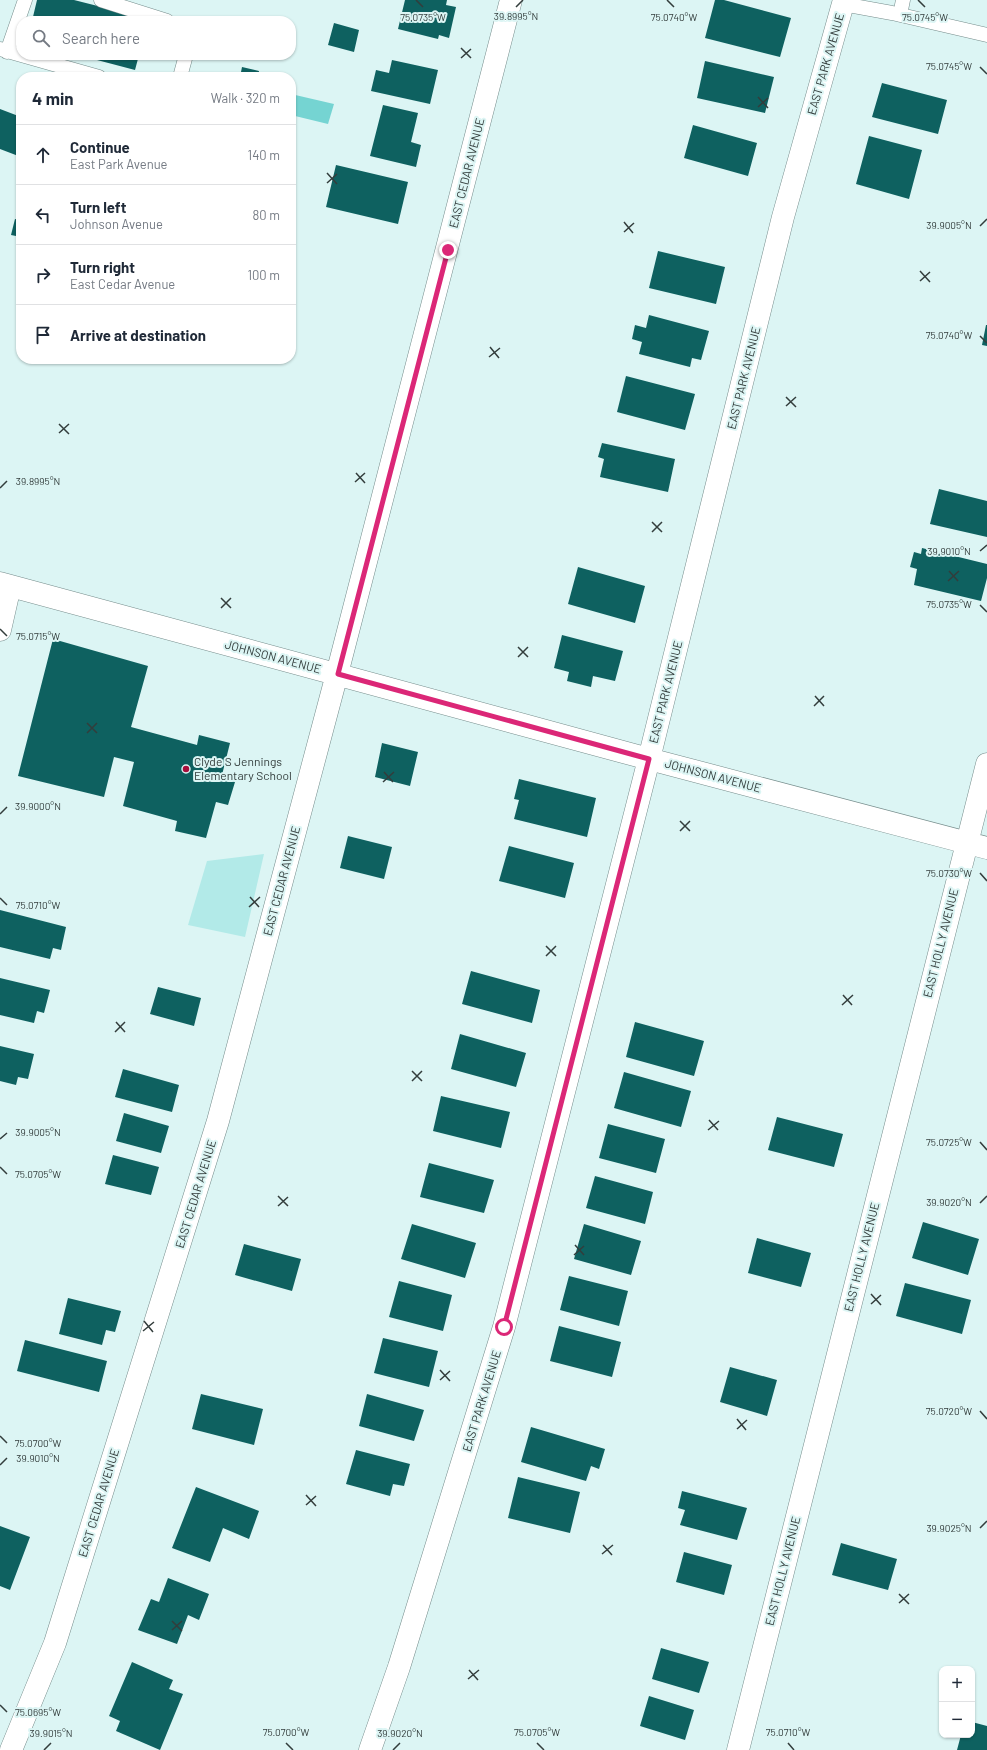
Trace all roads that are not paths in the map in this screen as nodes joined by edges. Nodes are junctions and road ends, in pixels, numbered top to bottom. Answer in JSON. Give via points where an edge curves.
{"nodes":[{"id":1,"x":25,"y":0,"type":"edge"},
{"id":2,"x":101,"y":0,"type":"edge"},
{"id":3,"x":511,"y":0,"type":"edge"},
{"id":4,"x":903,"y":0,"type":"edge"},
{"id":5,"x":844,"y":2,"type":"edge"},
{"id":6,"x":900,"y":15,"type":"junction"},
{"id":7,"x":18,"y":16,"type":"edge"},
{"id":8,"x":151,"y":16,"type":"edge"},
{"id":9,"x":16,"y":22,"type":"edge"},
{"id":10,"x":987,"y":35,"type":"edge"},
{"id":11,"x":4,"y":51,"type":"edge"},
{"id":12,"x":16,"y":54,"type":"edge"},
{"id":13,"x":37,"y":60,"type":"edge"},
{"id":14,"x":185,"y":60,"type":"edge"},
{"id":15,"x":81,"y":72,"type":"edge"},
{"id":16,"x":181,"y":72,"type":"edge"},
{"id":17,"x":5,"y":584,"type":"edge"},
{"id":18,"x":0,"y":630,"type":"edge"},
{"id":19,"x":338,"y":674,"type":"junction"},
{"id":20,"x":649,"y":759,"type":"junction"},
{"id":21,"x":987,"y":764,"type":"edge"},
{"id":22,"x":977,"y":846,"type":"edge"},
{"id":23,"x":11,"y":1750,"type":"edge"},
{"id":24,"x":370,"y":1750,"type":"edge"},
{"id":25,"x":738,"y":1750,"type":"edge"}],
"edges":[{"from":1,"to":7,"type":"lane"},
{"from":2,"to":8,"type":"lane"},
{"from":3,"to":19,"type":"street","name":"EAST CEDAR AVENUE"},
{"from":4,"to":6,"type":"lane"},
{"from":5,"to":6,"type":"lane"},
{"from":5,"to":20,"type":"street","name":"EAST PARK AVENUE","via":[[783,218]]},
{"from":6,"to":10,"type":"lane"},
{"from":9,"to":11,"type":"lane"},
{"from":11,"to":12,"type":"lane"},
{"from":13,"to":15,"type":"lane"},
{"from":14,"to":16,"type":"lane"},
{"from":17,"to":18,"type":"street"},
{"from":17,"to":19,"type":"street","name":"JOHNSON AVENUE"},
{"from":19,"to":20,"type":"street","name":"JOHNSON AVENUE"},
{"from":19,"to":23,"type":"street","name":"EAST CEDAR AVENUE","via":[[218,1121],[55,1643]]},
{"from":20,"to":22,"type":"street","name":"JOHNSON AVENUE"},
{"from":20,"to":24,"type":"street","name":"EAST PARK AVENUE","via":[[504,1327],[399,1666]]},
{"from":21,"to":22,"type":"street","name":"EAST HOLLY AVENUE"},
{"from":22,"to":25,"type":"street","name":"EAST HOLLY AVENUE"}]}
